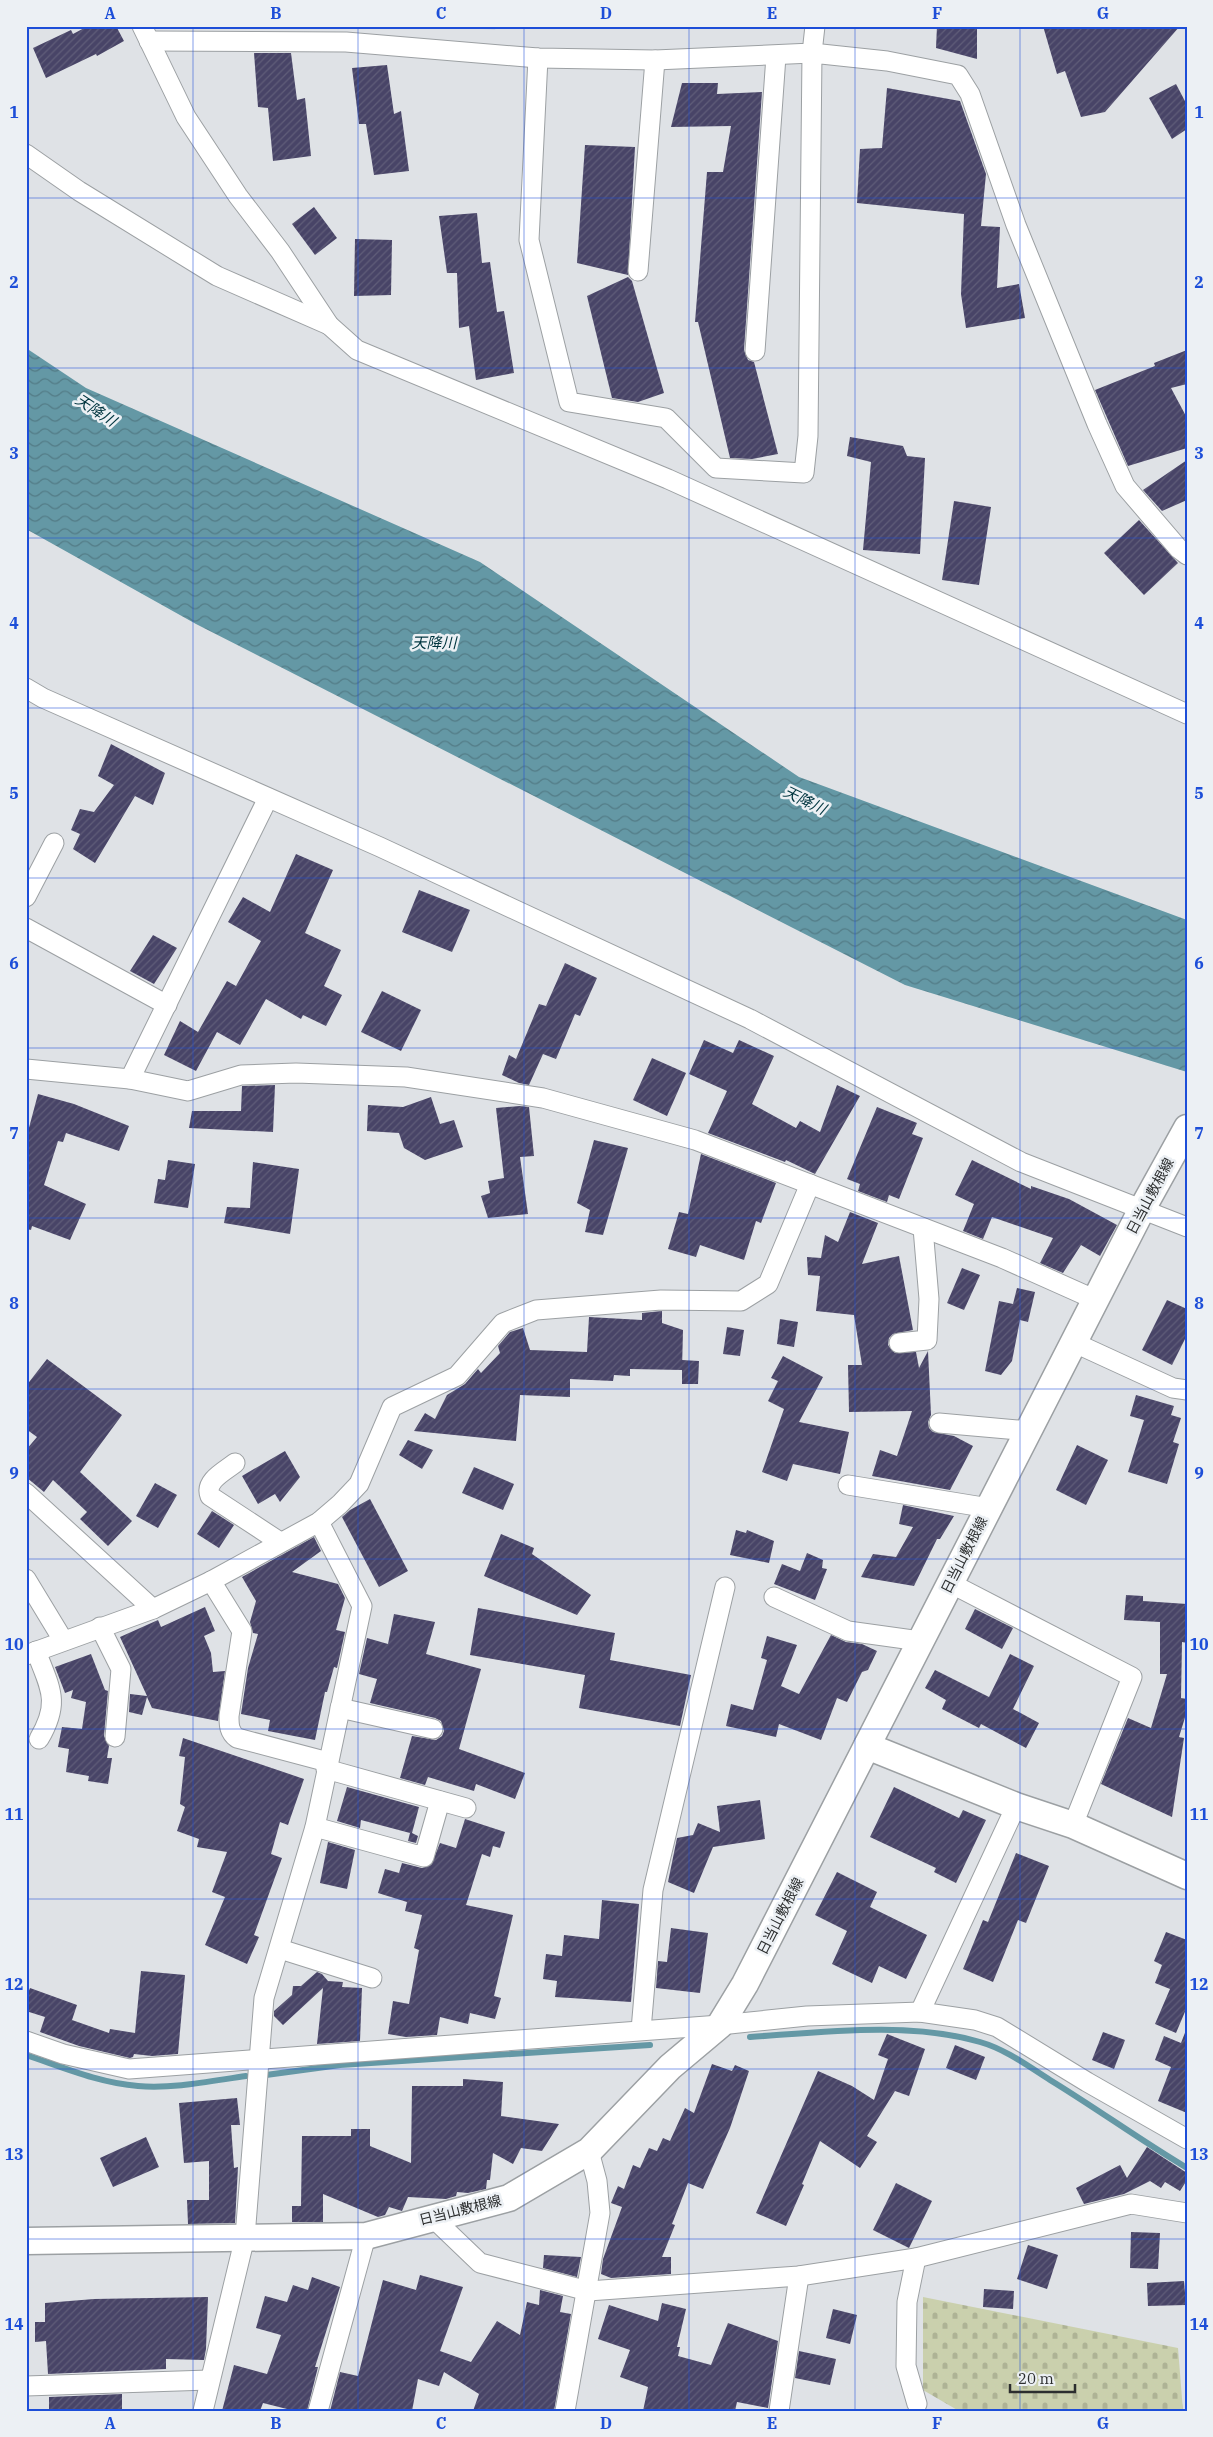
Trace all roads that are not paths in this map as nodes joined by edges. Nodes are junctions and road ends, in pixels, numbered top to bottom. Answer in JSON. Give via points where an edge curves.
{"nodes":[{"id":1,"x":815,"y":26,"type":"edge"},
{"id":2,"x":145,"y":34,"type":"edge"},
{"id":3,"x":812,"y":53,"type":"junction"},
{"id":4,"x":776,"y":56,"type":"junction"},
{"id":5,"x":538,"y":58,"type":"junction"},
{"id":6,"x":654,"y":60,"type":"junction"},
{"id":7,"x":26,"y":154,"type":"edge"},
{"id":8,"x":638,"y":272,"type":"dead end"},
{"id":9,"x":329,"y":324,"type":"junction"},
{"id":10,"x":756,"y":351,"type":"dead end"},
{"id":11,"x":1187,"y":555,"type":"edge"},
{"id":12,"x":26,"y":688,"type":"edge"},
{"id":13,"x":1187,"y":714,"type":"edge"},
{"id":14,"x":268,"y":798,"type":"junction"},
{"id":15,"x":54,"y":843,"type":"dead end"},
{"id":16,"x":26,"y":896,"type":"edge"},
{"id":17,"x":26,"y":928,"type":"edge"},
{"id":18,"x":167,"y":1005,"type":"junction"},
{"id":19,"x":26,"y":1069,"type":"edge"},
{"id":20,"x":130,"y":1079,"type":"junction"},
{"id":21,"x":1187,"y":1128,"type":"edge"},
{"id":22,"x":810,"y":1184,"type":"junction"},
{"id":23,"x":1147,"y":1201,"type":"junction"},
{"id":24,"x":1187,"y":1227,"type":"edge"},
{"id":25,"x":923,"y":1228,"type":"junction"},
{"id":26,"x":1096,"y":1300,"type":"junction"},
{"id":27,"x":1075,"y":1343,"type":"junction"},
{"id":28,"x":899,"y":1344,"type":"dead end"},
{"id":29,"x":1187,"y":1390,"type":"edge"},
{"id":30,"x":939,"y":1423,"type":"dead end"},
{"id":31,"x":1029,"y":1431,"type":"junction"},
{"id":32,"x":235,"y":1463,"type":"dead end"},
{"id":33,"x":848,"y":1485,"type":"dead end"},
{"id":34,"x":26,"y":1493,"type":"edge"},
{"id":35,"x":989,"y":1508,"type":"junction"},
{"id":36,"x":320,"y":1522,"type":"junction"},
{"id":37,"x":280,"y":1542,"type":"junction"},
{"id":38,"x":26,"y":1578,"type":"edge"},
{"id":39,"x":211,"y":1581,"type":"junction"},
{"id":40,"x":950,"y":1583,"type":"junction"},
{"id":41,"x":725,"y":1588,"type":"dead end"},
{"id":42,"x":774,"y":1597,"type":"dead end"},
{"id":43,"x":153,"y":1609,"type":"junction"},
{"id":44,"x":100,"y":1627,"type":"junction"},
{"id":45,"x":63,"y":1640,"type":"junction"},
{"id":46,"x":920,"y":1642,"type":"junction"},
{"id":47,"x":31,"y":1653,"type":"edge"},
{"id":48,"x":340,"y":1708,"type":"junction"},
{"id":49,"x":433,"y":1729,"type":"dead end"},
{"id":50,"x":115,"y":1737,"type":"dead end"},
{"id":51,"x":39,"y":1739,"type":"dead end"},
{"id":52,"x":867,"y":1746,"type":"junction"},
{"id":53,"x":327,"y":1765,"type":"junction"},
{"id":54,"x":440,"y":1801,"type":"junction"},
{"id":55,"x":1016,"y":1806,"type":"junction"},
{"id":56,"x":466,"y":1808,"type":"dead end"},
{"id":57,"x":1073,"y":1825,"type":"junction"},
{"id":58,"x":315,"y":1827,"type":"junction"},
{"id":59,"x":1187,"y":1876,"type":"edge"},
{"id":60,"x":280,"y":1949,"type":"junction"},
{"id":61,"x":372,"y":1978,"type":"dead end"},
{"id":62,"x":920,"y":2012,"type":"junction"},
{"id":63,"x":720,"y":2026,"type":"junction"},
{"id":64,"x":641,"y":2030,"type":"junction"},
{"id":65,"x":26,"y":2041,"type":"edge"},
{"id":66,"x":260,"y":2061,"type":"junction"},
{"id":67,"x":1187,"y":2139,"type":"edge"},
{"id":68,"x":589,"y":2151,"type":"junction"},
{"id":69,"x":1187,"y":2213,"type":"edge"},
{"id":70,"x":432,"y":2217,"type":"junction"},
{"id":71,"x":366,"y":2236,"type":"junction"},
{"id":72,"x":245,"y":2237,"type":"junction"},
{"id":73,"x":26,"y":2241,"type":"edge"},
{"id":74,"x":916,"y":2258,"type":"junction"},
{"id":75,"x":800,"y":2276,"type":"junction"},
{"id":76,"x":588,"y":2291,"type":"junction"},
{"id":77,"x":209,"y":2380,"type":"junction"},
{"id":78,"x":26,"y":2386,"type":"edge"},
{"id":79,"x":917,"y":2404,"type":"dead end"},
{"id":80,"x":203,"y":2411,"type":"edge"},
{"id":81,"x":318,"y":2411,"type":"edge"},
{"id":82,"x":565,"y":2411,"type":"edge"},
{"id":83,"x":779,"y":2411,"type":"edge"}],
"edges":[{"from":1,"to":3,"type":"street"},
{"from":2,"to":5,"type":"street","via":[[346,42]]},
{"from":2,"to":9,"type":"street","via":[[186,117]]},
{"from":3,"to":4,"type":"street"},
{"from":3,"to":5,"type":"street","via":[[808,436],[804,473],[716,468],[666,418],[569,402],[529,240]]},
{"from":3,"to":11,"type":"street","via":[[888,61],[958,75],[970,94],[1016,225],[1125,486]]},
{"from":4,"to":6,"type":"street"},
{"from":4,"to":10,"type":"street"},
{"from":5,"to":6,"type":"street"},
{"from":6,"to":8,"type":"street"},
{"from":7,"to":9,"type":"street","via":[[79,191],[217,276]]},
{"from":9,"to":13,"type":"street","via":[[357,350],[668,479]]},
{"from":12,"to":14,"type":"street"},
{"from":14,"to":18,"type":"street"},
{"from":14,"to":23,"type":"street","via":[[750,1019],[1021,1162]]},
{"from":15,"to":16,"type":"street"},
{"from":17,"to":18,"type":"street"},
{"from":18,"to":20,"type":"street"},
{"from":19,"to":20,"type":"street"},
{"from":20,"to":22,"type":"street","via":[[188,1091],[241,1075],[406,1076],[513,1092],[695,1140]]},
{"from":21,"to":23,"type":"main road","name":"日当山敷根線"},
{"from":22,"to":25,"type":"street"},
{"from":22,"to":36,"type":"street","via":[[768,1284],[741,1301],[661,1300],[536,1310],[503,1323],[457,1376],[392,1407],[359,1484]]},
{"from":23,"to":24,"type":"street"},
{"from":23,"to":26,"type":"main road","name":"日当山敷根線"},
{"from":25,"to":26,"type":"street","via":[[1002,1258]]},
{"from":25,"to":28,"type":"street","via":[[929,1299],[927,1340]]},
{"from":26,"to":27,"type":"main road","name":"日当山敷根線"},
{"from":27,"to":29,"type":"street","via":[[1173,1388]]},
{"from":27,"to":31,"type":"main road","name":"日当山敷根線"},
{"from":30,"to":31,"type":"street"},
{"from":31,"to":35,"type":"main road","name":"日当山敷根線"},
{"from":32,"to":37,"type":"street","via":[[210,1483],[210,1496]]},
{"from":33,"to":35,"type":"street"},
{"from":34,"to":43,"type":"street"},
{"from":35,"to":40,"type":"main road","name":"日当山敷根線"},
{"from":36,"to":37,"type":"street"},
{"from":36,"to":48,"type":"street","via":[[362,1606]]},
{"from":37,"to":39,"type":"street"},
{"from":38,"to":45,"type":"street"},
{"from":39,"to":43,"type":"street"},
{"from":39,"to":53,"type":"street","via":[[242,1631],[229,1716],[233,1735]]},
{"from":40,"to":46,"type":"main road","name":"日当山敷根線"},
{"from":40,"to":57,"type":"street","via":[[1132,1677]]},
{"from":41,"to":64,"type":"street","via":[[653,1890]]},
{"from":42,"to":46,"type":"street","via":[[848,1631]]},
{"from":43,"to":44,"type":"street"},
{"from":44,"to":45,"type":"street"},
{"from":44,"to":50,"type":"street","via":[[121,1668]]},
{"from":45,"to":47,"type":"street"},
{"from":46,"to":52,"type":"main road","name":"日当山敷根線"},
{"from":47,"to":51,"type":"street","via":[[52,1694],[51,1715]]},
{"from":48,"to":49,"type":"street"},
{"from":48,"to":53,"type":"street"},
{"from":52,"to":55,"type":"main road"},
{"from":52,"to":63,"type":"main road","name":"日当山敷根線","via":[[745,1984]]},
{"from":53,"to":54,"type":"street"},
{"from":53,"to":58,"type":"street"},
{"from":54,"to":56,"type":"street"},
{"from":54,"to":58,"type":"street","via":[[424,1856]]},
{"from":55,"to":57,"type":"main road"},
{"from":55,"to":62,"type":"street"},
{"from":57,"to":59,"type":"main road"},
{"from":58,"to":60,"type":"street"},
{"from":60,"to":61,"type":"street"},
{"from":60,"to":66,"type":"street","via":[[264,1998]]},
{"from":62,"to":63,"type":"street","via":[[807,2016]]},
{"from":62,"to":67,"type":"street","via":[[958,2016],[997,2026]]},
{"from":63,"to":64,"type":"street"},
{"from":63,"to":68,"type":"main road","name":"日当山敷根線","via":[[670,2067]]},
{"from":64,"to":66,"type":"street"},
{"from":65,"to":66,"type":"street","via":[[63,2054],[129,2069]]},
{"from":66,"to":72,"type":"street"},
{"from":68,"to":70,"type":"main road","name":"日当山敷根線","via":[[509,2198]]},
{"from":68,"to":76,"type":"street","via":[[597,2181],[600,2213]]},
{"from":69,"to":74,"type":"street","via":[[1131,2204]]},
{"from":70,"to":71,"type":"main road","name":"日当山敷根線"},
{"from":70,"to":76,"type":"street","via":[[480,2263]]},
{"from":71,"to":72,"type":"main road","name":"日当山敷根線"},
{"from":71,"to":81,"type":"street"},
{"from":72,"to":73,"type":"main road","name":"日当山敷根線"},
{"from":72,"to":77,"type":"street"},
{"from":74,"to":75,"type":"street"},
{"from":74,"to":79,"type":"street","via":[[907,2302],[906,2366]]},
{"from":75,"to":76,"type":"street"},
{"from":75,"to":83,"type":"street"},
{"from":76,"to":82,"type":"street"},
{"from":77,"to":78,"type":"street"},
{"from":77,"to":80,"type":"street"}]}
